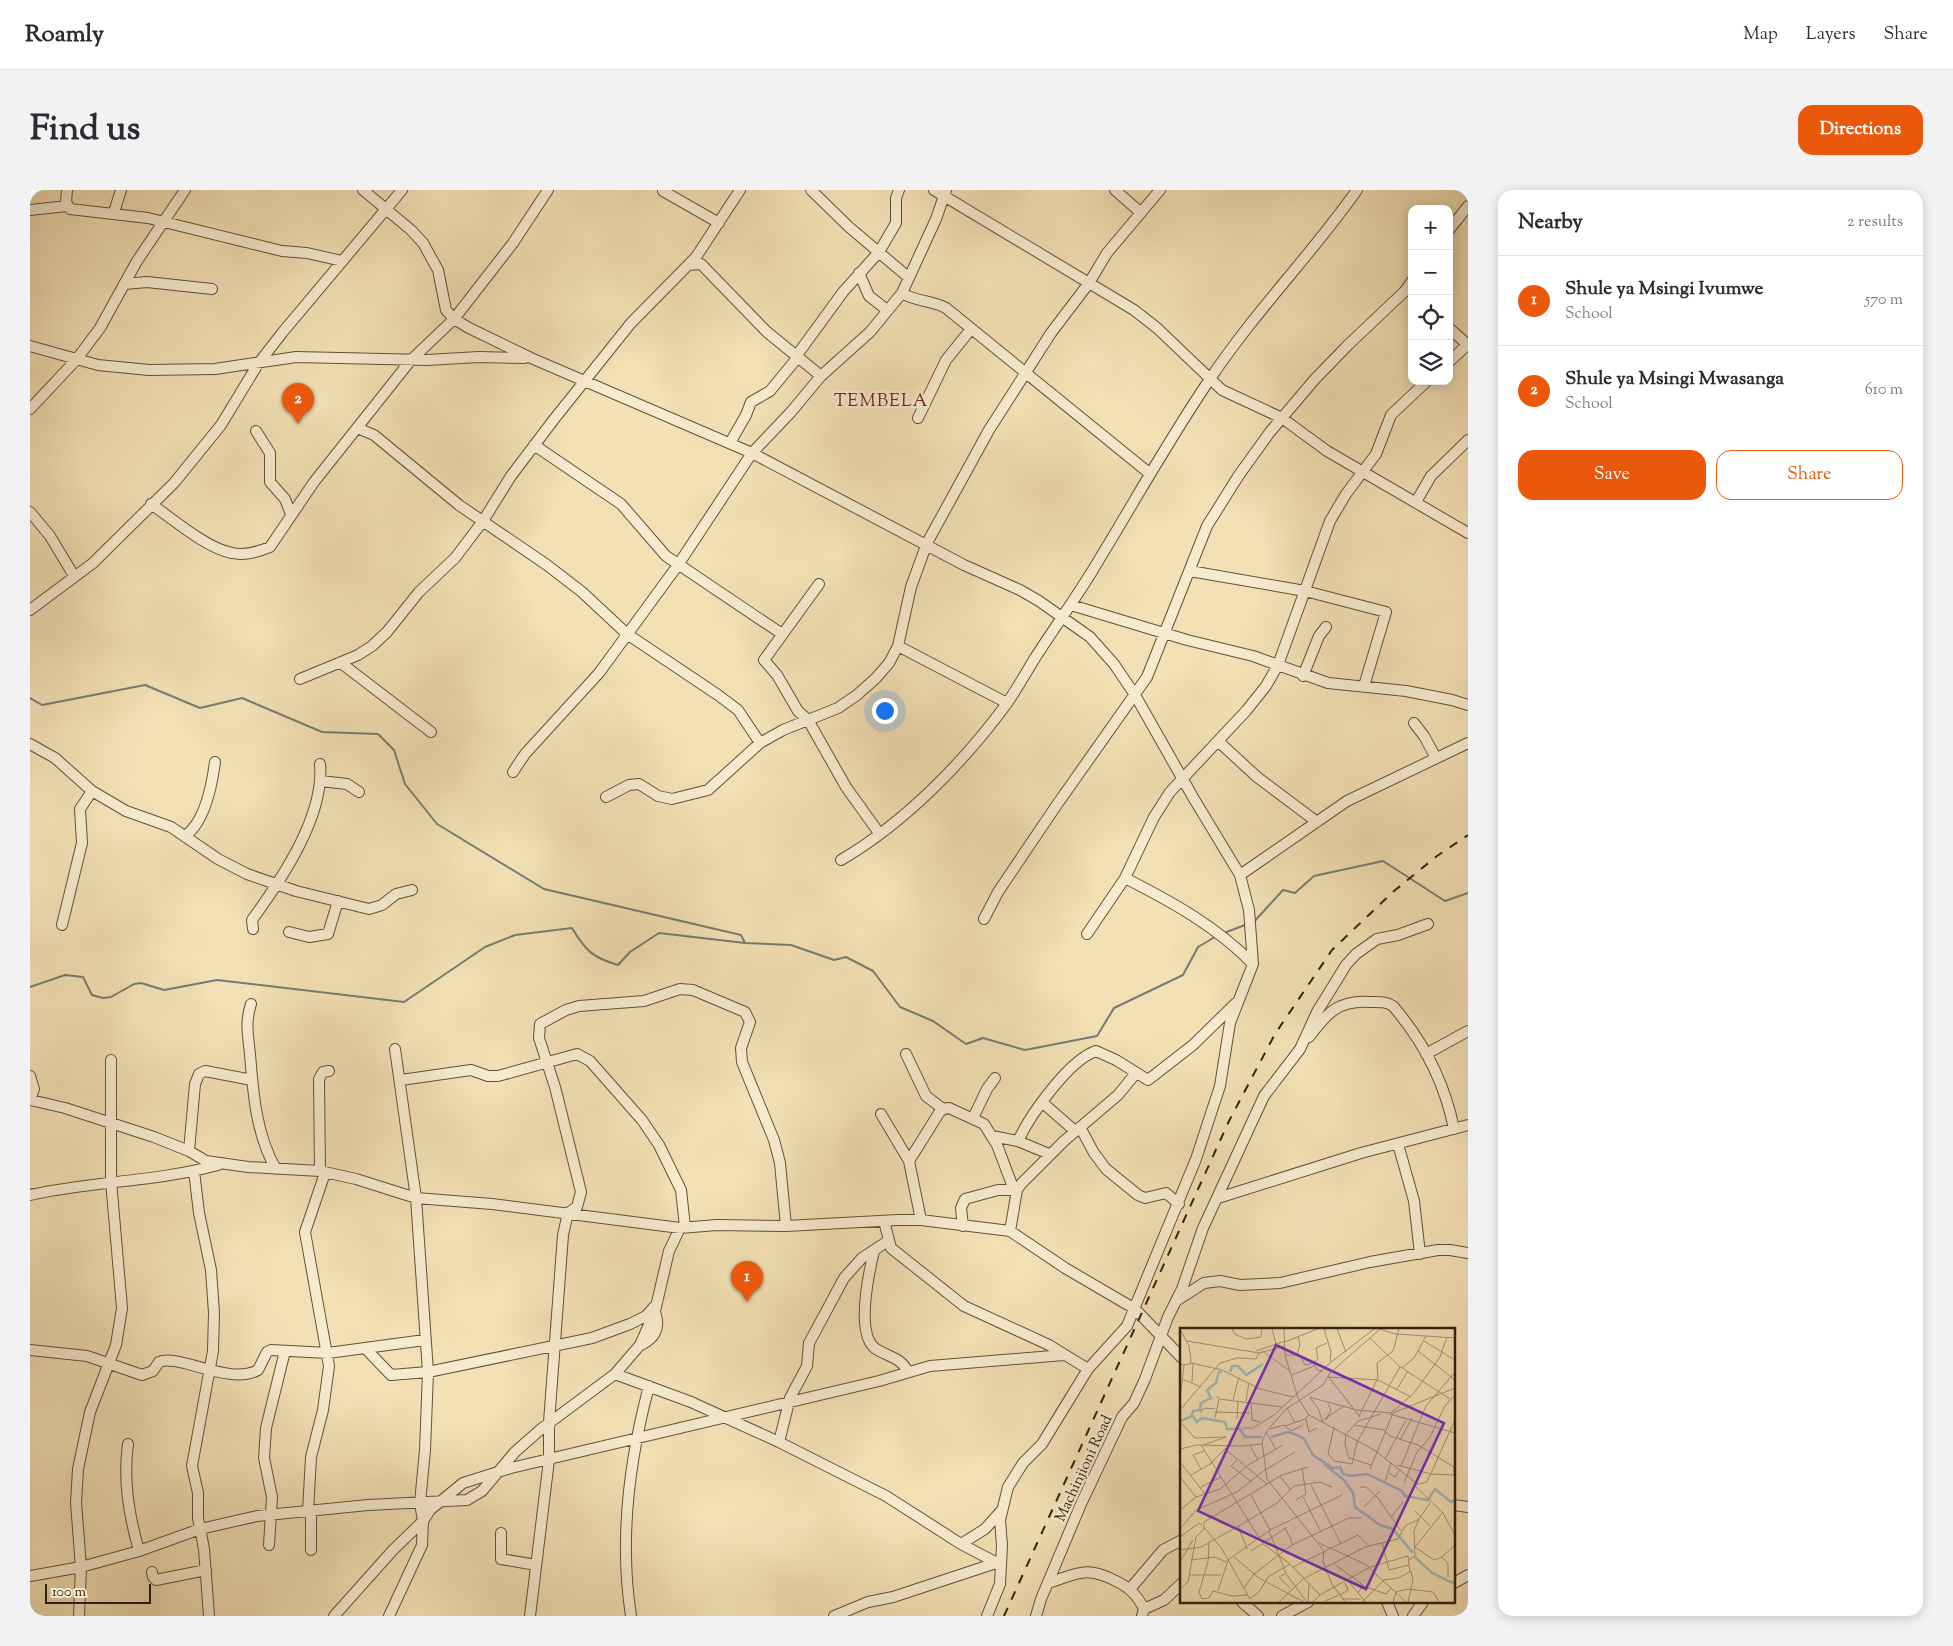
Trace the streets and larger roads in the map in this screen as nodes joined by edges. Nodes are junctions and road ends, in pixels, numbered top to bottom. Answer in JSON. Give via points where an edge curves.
{"nodes":[{"id":1,"x":67,"y":190,"type":"edge"},
{"id":2,"x":121,"y":190,"type":"edge"},
{"id":3,"x":185,"y":190,"type":"edge"},
{"id":4,"x":362,"y":190,"type":"edge"},
{"id":5,"x":402,"y":190,"type":"edge"},
{"id":6,"x":548,"y":190,"type":"edge"},
{"id":7,"x":740,"y":190,"type":"edge"},
{"id":8,"x":811,"y":190,"type":"edge"},
{"id":9,"x":899,"y":190,"type":"edge"},
{"id":10,"x":934,"y":190,"type":"edge"},
{"id":11,"x":1115,"y":190,"type":"edge"},
{"id":12,"x":1160,"y":190,"type":"edge"},
{"id":13,"x":1357,"y":190,"type":"edge"},
{"id":14,"x":663,"y":191,"type":"edge"},
{"id":15,"x":945,"y":193,"type":"edge"},
{"id":16,"x":67,"y":206,"type":"junction"},
{"id":17,"x":1468,"y":206,"type":"edge"},
{"id":18,"x":30,"y":210,"type":"edge"},
{"id":19,"x":386,"y":210,"type":"junction"},
{"id":20,"x":114,"y":212,"type":"junction"},
{"id":21,"x":1140,"y":212,"type":"junction"},
{"id":22,"x":165,"y":222,"type":"junction"},
{"id":23,"x":719,"y":223,"type":"junction"},
{"id":24,"x":1453,"y":225,"type":"edge"},
{"id":25,"x":702,"y":249,"type":"junction"},
{"id":26,"x":879,"y":252,"type":"junction"},
{"id":27,"x":342,"y":261,"type":"junction"},
{"id":28,"x":701,"y":264,"type":"junction"},
{"id":29,"x":688,"y":265,"type":"junction"},
{"id":30,"x":859,"y":274,"type":"junction"},
{"id":31,"x":908,"y":277,"type":"junction"},
{"id":32,"x":1089,"y":283,"type":"junction"},
{"id":33,"x":124,"y":284,"type":"junction"},
{"id":34,"x":212,"y":289,"type":"dead end"},
{"id":35,"x":902,"y":293,"type":"junction"},
{"id":36,"x":1408,"y":294,"type":"edge"},
{"id":37,"x":887,"y":310,"type":"junction"},
{"id":38,"x":454,"y":318,"type":"junction"},
{"id":39,"x":971,"y":329,"type":"junction"},
{"id":40,"x":1453,"y":331,"type":"edge"},
{"id":41,"x":1468,"y":344,"type":"edge"},
{"id":42,"x":30,"y":346,"type":"edge"},
{"id":43,"x":798,"y":356,"type":"junction"},
{"id":44,"x":531,"y":358,"type":"junction"},
{"id":45,"x":1453,"y":358,"type":"edge"},
{"id":46,"x":76,"y":360,"type":"junction"},
{"id":47,"x":411,"y":360,"type":"junction"},
{"id":48,"x":258,"y":364,"type":"junction"},
{"id":49,"x":1024,"y":373,"type":"junction"},
{"id":50,"x":821,"y":376,"type":"junction"},
{"id":51,"x":1210,"y":378,"type":"junction"},
{"id":52,"x":585,"y":380,"type":"junction"},
{"id":53,"x":1423,"y":385,"type":"edge"},
{"id":54,"x":30,"y":409,"type":"edge"},
{"id":55,"x":918,"y":418,"type":"dead end"},
{"id":56,"x":1282,"y":418,"type":"junction"},
{"id":57,"x":356,"y":428,"type":"junction"},
{"id":58,"x":256,"y":432,"type":"dead end"},
{"id":59,"x":1468,"y":440,"type":"edge"},
{"id":60,"x":730,"y":443,"type":"junction"},
{"id":61,"x":534,"y":445,"type":"junction"},
{"id":62,"x":752,"y":453,"type":"junction"},
{"id":63,"x":1363,"y":472,"type":"junction"},
{"id":64,"x":1149,"y":473,"type":"junction"},
{"id":65,"x":1416,"y":502,"type":"junction"},
{"id":66,"x":151,"y":504,"type":"junction"},
{"id":67,"x":30,"y":512,"type":"edge"},
{"id":68,"x":291,"y":514,"type":"junction"},
{"id":69,"x":483,"y":521,"type":"junction"},
{"id":70,"x":1468,"y":533,"type":"edge"},
{"id":71,"x":927,"y":544,"type":"junction"},
{"id":72,"x":678,"y":565,"type":"junction"},
{"id":73,"x":1190,"y":571,"type":"junction"},
{"id":74,"x":74,"y":576,"type":"junction"},
{"id":75,"x":819,"y":584,"type":"dead end"},
{"id":76,"x":1305,"y":591,"type":"junction"},
{"id":77,"x":1071,"y":605,"type":"junction"},
{"id":78,"x":30,"y":610,"type":"edge"},
{"id":79,"x":1062,"y":617,"type":"junction"},
{"id":80,"x":1326,"y":627,"type":"dead end"},
{"id":81,"x":1166,"y":633,"type":"junction"},
{"id":82,"x":627,"y":634,"type":"junction"},
{"id":83,"x":782,"y":634,"type":"junction"},
{"id":84,"x":898,"y":646,"type":"junction"},
{"id":85,"x":342,"y":663,"type":"junction"},
{"id":86,"x":1278,"y":665,"type":"junction"},
{"id":87,"x":1303,"y":676,"type":"junction"},
{"id":88,"x":300,"y":679,"type":"dead end"},
{"id":89,"x":1364,"y":686,"type":"junction"},
{"id":90,"x":1135,"y":695,"type":"junction"},
{"id":91,"x":1007,"y":703,"type":"junction"},
{"id":92,"x":1468,"y":705,"type":"edge"},
{"id":93,"x":808,"y":720,"type":"junction"},
{"id":94,"x":1414,"y":723,"type":"dead end"},
{"id":95,"x":431,"y":732,"type":"dead end"},
{"id":96,"x":760,"y":742,"type":"junction"},
{"id":97,"x":1219,"y":742,"type":"junction"},
{"id":98,"x":1468,"y":743,"type":"edge"},
{"id":99,"x":30,"y":744,"type":"edge"},
{"id":100,"x":1436,"y":758,"type":"junction"},
{"id":101,"x":215,"y":762,"type":"dead end"},
{"id":102,"x":320,"y":764,"type":"dead end"},
{"id":103,"x":513,"y":772,"type":"dead end"},
{"id":104,"x":1182,"y":778,"type":"junction"},
{"id":105,"x":321,"y":780,"type":"junction"},
{"id":106,"x":92,"y":791,"type":"junction"},
{"id":107,"x":359,"y":792,"type":"dead end"},
{"id":108,"x":606,"y":797,"type":"dead end"},
{"id":109,"x":1317,"y":822,"type":"junction"},
{"id":110,"x":879,"y":834,"type":"junction"},
{"id":111,"x":185,"y":836,"type":"junction"},
{"id":112,"x":841,"y":860,"type":"dead end"},
{"id":113,"x":1240,"y":875,"type":"junction"},
{"id":114,"x":1125,"y":878,"type":"junction"},
{"id":115,"x":277,"y":884,"type":"junction"},
{"id":116,"x":412,"y":890,"type":"dead end"},
{"id":117,"x":338,"y":901,"type":"junction"},
{"id":118,"x":984,"y":919,"type":"dead end"},
{"id":119,"x":1428,"y":924,"type":"dead end"},
{"id":120,"x":62,"y":925,"type":"dead end"},
{"id":121,"x":253,"y":929,"type":"dead end"},
{"id":122,"x":290,"y":932,"type":"dead end"},
{"id":123,"x":1087,"y":934,"type":"dead end"},
{"id":124,"x":1252,"y":964,"type":"junction"},
{"id":125,"x":1236,"y":1003,"type":"junction"},
{"id":126,"x":250,"y":1004,"type":"dead end"},
{"id":127,"x":1468,"y":1031,"type":"edge"},
{"id":128,"x":395,"y":1049,"type":"dead end"},
{"id":129,"x":1300,"y":1049,"type":"junction"},
{"id":130,"x":906,"y":1054,"type":"dead end"},
{"id":131,"x":1426,"y":1054,"type":"junction"},
{"id":132,"x":111,"y":1060,"type":"dead end"},
{"id":133,"x":547,"y":1063,"type":"junction"},
{"id":134,"x":329,"y":1071,"type":"dead end"},
{"id":135,"x":1136,"y":1073,"type":"junction"},
{"id":136,"x":30,"y":1076,"type":"edge"},
{"id":137,"x":995,"y":1078,"type":"dead end"},
{"id":138,"x":252,"y":1080,"type":"junction"},
{"id":139,"x":401,"y":1080,"type":"junction"},
{"id":140,"x":30,"y":1100,"type":"edge"},
{"id":141,"x":1043,"y":1103,"type":"junction"},
{"id":142,"x":943,"y":1109,"type":"junction"},
{"id":143,"x":881,"y":1114,"type":"dead end"},
{"id":144,"x":973,"y":1118,"type":"junction"},
{"id":145,"x":111,"y":1124,"type":"junction"},
{"id":146,"x":1468,"y":1125,"type":"edge"},
{"id":147,"x":1078,"y":1129,"type":"junction"},
{"id":148,"x":1454,"y":1129,"type":"junction"},
{"id":149,"x":992,"y":1136,"type":"junction"},
{"id":150,"x":1018,"y":1141,"type":"junction"},
{"id":151,"x":1398,"y":1144,"type":"junction"},
{"id":152,"x":189,"y":1151,"type":"junction"},
{"id":153,"x":1049,"y":1154,"type":"junction"},
{"id":154,"x":909,"y":1161,"type":"junction"},
{"id":155,"x":221,"y":1164,"type":"junction"},
{"id":156,"x":276,"y":1169,"type":"junction"},
{"id":157,"x":194,"y":1171,"type":"junction"},
{"id":158,"x":322,"y":1172,"type":"junction"},
{"id":159,"x":112,"y":1181,"type":"junction"},
{"id":160,"x":1016,"y":1190,"type":"junction"},
{"id":161,"x":30,"y":1194,"type":"edge"},
{"id":162,"x":416,"y":1198,"type":"junction"},
{"id":163,"x":1218,"y":1198,"type":"junction"},
{"id":164,"x":1180,"y":1204,"type":"junction"},
{"id":165,"x":568,"y":1213,"type":"junction"},
{"id":166,"x":920,"y":1220,"type":"junction"},
{"id":167,"x":884,"y":1221,"type":"junction"},
{"id":168,"x":786,"y":1226,"type":"junction"},
{"id":169,"x":963,"y":1226,"type":"junction"},
{"id":170,"x":683,"y":1227,"type":"junction"},
{"id":171,"x":1010,"y":1231,"type":"junction"},
{"id":172,"x":888,"y":1241,"type":"junction"},
{"id":173,"x":874,"y":1251,"type":"junction"},
{"id":174,"x":1468,"y":1253,"type":"edge"},
{"id":175,"x":1420,"y":1254,"type":"junction"},
{"id":176,"x":1175,"y":1302,"type":"junction"},
{"id":177,"x":656,"y":1308,"type":"junction"},
{"id":178,"x":1135,"y":1309,"type":"junction"},
{"id":179,"x":1161,"y":1335,"type":"junction"},
{"id":180,"x":425,"y":1340,"type":"junction"},
{"id":181,"x":556,"y":1346,"type":"junction"},
{"id":182,"x":365,"y":1348,"type":"junction"},
{"id":183,"x":30,"y":1350,"type":"edge"},
{"id":184,"x":285,"y":1351,"type":"junction"},
{"id":185,"x":328,"y":1353,"type":"junction"},
{"id":186,"x":1064,"y":1355,"type":"junction"},
{"id":187,"x":1180,"y":1356,"type":"edge"},
{"id":188,"x":110,"y":1363,"type":"junction"},
{"id":189,"x":1088,"y":1369,"type":"junction"},
{"id":190,"x":209,"y":1370,"type":"junction"},
{"id":191,"x":907,"y":1371,"type":"junction"},
{"id":192,"x":428,"y":1372,"type":"junction"},
{"id":193,"x":615,"y":1374,"type":"junction"},
{"id":194,"x":650,"y":1386,"type":"junction"},
{"id":195,"x":789,"y":1402,"type":"junction"},
{"id":196,"x":727,"y":1418,"type":"junction"},
{"id":197,"x":549,"y":1422,"type":"junction"},
{"id":198,"x":638,"y":1440,"type":"junction"},
{"id":199,"x":779,"y":1442,"type":"junction"},
{"id":200,"x":128,"y":1444,"type":"dead end"},
{"id":201,"x":549,"y":1460,"type":"junction"},
{"id":202,"x":497,"y":1472,"type":"junction"},
{"id":203,"x":420,"y":1503,"type":"junction"},
{"id":204,"x":438,"y":1503,"type":"junction"},
{"id":205,"x":310,"y":1510,"type":"junction"},
{"id":206,"x":1001,"y":1512,"type":"junction"},
{"id":207,"x":269,"y":1514,"type":"junction"},
{"id":208,"x":423,"y":1521,"type":"junction"},
{"id":209,"x":200,"y":1529,"type":"junction"},
{"id":210,"x":501,"y":1533,"type":"dead end"},
{"id":211,"x":1178,"y":1542,"type":"edge"},
{"id":212,"x":961,"y":1544,"type":"junction"},
{"id":213,"x":269,"y":1546,"type":"dead end"},
{"id":214,"x":311,"y":1550,"type":"dead end"},
{"id":215,"x":139,"y":1551,"type":"junction"},
{"id":216,"x":999,"y":1564,"type":"junction"},
{"id":217,"x":536,"y":1565,"type":"junction"},
{"id":218,"x":81,"y":1567,"type":"junction"},
{"id":219,"x":206,"y":1570,"type":"junction"},
{"id":220,"x":152,"y":1572,"type":"dead end"},
{"id":221,"x":1468,"y":1575,"type":"edge"},
{"id":222,"x":30,"y":1576,"type":"edge"},
{"id":223,"x":1456,"y":1582,"type":"edge"},
{"id":224,"x":1048,"y":1583,"type":"junction"},
{"id":225,"x":1180,"y":1584,"type":"edge"},
{"id":226,"x":1130,"y":1589,"type":"junction"},
{"id":227,"x":1244,"y":1604,"type":"edge"},
{"id":228,"x":1305,"y":1604,"type":"edge"},
{"id":229,"x":1388,"y":1604,"type":"edge"},
{"id":230,"x":1422,"y":1604,"type":"edge"},
{"id":231,"x":1143,"y":1612,"type":"edge"},
{"id":232,"x":1286,"y":1615,"type":"edge"},
{"id":233,"x":80,"y":1616,"type":"edge"},
{"id":234,"x":209,"y":1616,"type":"edge"},
{"id":235,"x":334,"y":1616,"type":"edge"},
{"id":236,"x":389,"y":1616,"type":"edge"},
{"id":237,"x":530,"y":1616,"type":"edge"},
{"id":238,"x":631,"y":1616,"type":"edge"},
{"id":239,"x":834,"y":1616,"type":"edge"},
{"id":240,"x":987,"y":1616,"type":"edge"},
{"id":241,"x":1036,"y":1616,"type":"edge"},
{"id":242,"x":1258,"y":1616,"type":"edge"},
{"id":243,"x":1393,"y":1616,"type":"edge"},
{"id":244,"x":1413,"y":1616,"type":"edge"}],
"edges":[{"from":1,"to":16,"type":"street"},
{"from":2,"to":20,"type":"street"},
{"from":3,"to":22,"type":"street"},
{"from":4,"to":19,"type":"street"},
{"from":5,"to":19,"type":"street"},
{"from":6,"to":38,"type":"street"},
{"from":7,"to":23,"type":"street"},
{"from":8,"to":26,"type":"street"},
{"from":9,"to":26,"type":"street","via":[[896,222]]},
{"from":10,"to":15,"type":"street"},
{"from":11,"to":21,"type":"street"},
{"from":12,"to":21,"type":"street"},
{"from":13,"to":51,"type":"street","via":[[1322,239],[1275,293]]},
{"from":14,"to":23,"type":"street"},
{"from":15,"to":31,"type":"street"},
{"from":15,"to":32,"type":"street"},
{"from":16,"to":18,"type":"street"},
{"from":16,"to":20,"type":"street","via":[[70,209]]},
{"from":17,"to":24,"type":"street"},
{"from":19,"to":27,"type":"street"},
{"from":19,"to":38,"type":"street","via":[[411,230],[426,249],[438,270],[446,310]]},
{"from":20,"to":22,"type":"street"},
{"from":21,"to":32,"type":"street","via":[[1107,253]]},
{"from":22,"to":27,"type":"street","via":[[282,251]]},
{"from":22,"to":33,"type":"street"},
{"from":23,"to":25,"type":"street"},
{"from":25,"to":28,"type":"street"},
{"from":25,"to":29,"type":"street"},
{"from":26,"to":30,"type":"street"},
{"from":26,"to":31,"type":"street"},
{"from":27,"to":48,"type":"street"},
{"from":28,"to":29,"type":"street"},
{"from":28,"to":43,"type":"street","via":[[767,332]]},
{"from":29,"to":52,"type":"street","via":[[631,323]]},
{"from":30,"to":37,"type":"street","via":[[869,296]]},
{"from":30,"to":43,"type":"street"},
{"from":31,"to":35,"type":"street"},
{"from":32,"to":49,"type":"street"},
{"from":32,"to":51,"type":"street","via":[[1146,319]]},
{"from":33,"to":34,"type":"street","via":[[147,282]]},
{"from":33,"to":46,"type":"street","via":[[100,328]]},
{"from":35,"to":37,"type":"street"},
{"from":35,"to":39,"type":"street","via":[[940,305]]},
{"from":36,"to":56,"type":"street","via":[[1348,345]]},
{"from":37,"to":50,"type":"street","via":[[870,332]]},
{"from":38,"to":44,"type":"street"},
{"from":38,"to":47,"type":"street"},
{"from":39,"to":49,"type":"street"},
{"from":39,"to":55,"type":"street","via":[[946,360]]},
{"from":40,"to":41,"type":"street"},
{"from":41,"to":45,"type":"street"},
{"from":42,"to":46,"type":"street"},
{"from":43,"to":50,"type":"street"},
{"from":43,"to":60,"type":"street","via":[[770,391],[751,402]]},
{"from":44,"to":47,"type":"street"},
{"from":44,"to":52,"type":"street"},
{"from":46,"to":48,"type":"street","via":[[122,369],[189,371]]},
{"from":46,"to":54,"type":"street"},
{"from":47,"to":48,"type":"street","via":[[296,357]]},
{"from":47,"to":57,"type":"street"},
{"from":48,"to":66,"type":"street","via":[[217,430],[174,483]]},
{"from":49,"to":64,"type":"street"},
{"from":49,"to":71,"type":"street","via":[[963,475]]},
{"from":50,"to":62,"type":"street"},
{"from":51,"to":56,"type":"street","via":[[1230,394]]},
{"from":51,"to":64,"type":"street"},
{"from":52,"to":60,"type":"street"},
{"from":52,"to":61,"type":"street"},
{"from":53,"to":63,"type":"street","via":[[1391,415],[1380,446]]},
{"from":56,"to":63,"type":"street"},
{"from":56,"to":73,"type":"street","via":[[1218,507]]},
{"from":57,"to":68,"type":"street"},
{"from":57,"to":69,"type":"street","via":[[374,435]]},
{"from":58,"to":68,"type":"street","via":[[270,453],[270,482],[285,499]]},
{"from":59,"to":65,"type":"street","via":[[1431,476]]},
{"from":60,"to":62,"type":"street"},
{"from":61,"to":69,"type":"street"},
{"from":61,"to":72,"type":"street","via":[[621,504],[653,544]]},
{"from":62,"to":71,"type":"street"},
{"from":62,"to":72,"type":"street"},
{"from":63,"to":65,"type":"street"},
{"from":63,"to":76,"type":"street","via":[[1330,521]]},
{"from":64,"to":77,"type":"street"},
{"from":65,"to":70,"type":"street"},
{"from":66,"to":68,"type":"street","via":[[215,547],[242,554],[270,547]]},
{"from":66,"to":74,"type":"street","via":[[103,553]]},
{"from":67,"to":74,"type":"street","via":[[50,536]]},
{"from":69,"to":82,"type":"street","via":[[564,578]]},
{"from":69,"to":85,"type":"street","via":[[455,558],[419,592],[387,632]]},
{"from":71,"to":79,"type":"street","via":[[1026,594]]},
{"from":71,"to":84,"type":"street","via":[[911,587]]},
{"from":72,"to":82,"type":"street"},
{"from":72,"to":83,"type":"street"},
{"from":73,"to":76,"type":"street"},
{"from":73,"to":81,"type":"street"},
{"from":74,"to":78,"type":"street"},
{"from":75,"to":83,"type":"street"},
{"from":76,"to":86,"type":"street"},
{"from":76,"to":89,"type":"street","via":[[1386,612]]},
{"from":77,"to":79,"type":"street"},
{"from":77,"to":81,"type":"street"},
{"from":79,"to":90,"type":"street","via":[[1097,644]]},
{"from":79,"to":91,"type":"street"},
{"from":80,"to":87,"type":"street","via":[[1319,636]]},
{"from":81,"to":86,"type":"street"},
{"from":81,"to":90,"type":"street","via":[[1147,677]]},
{"from":82,"to":96,"type":"street","via":[[738,710]]},
{"from":82,"to":103,"type":"street","via":[[599,674],[525,754]]},
{"from":83,"to":93,"type":"street","via":[[764,660],[798,711]]},
{"from":84,"to":91,"type":"street"},
{"from":84,"to":93,"type":"street","via":[[889,663],[857,695],[838,708]]},
{"from":85,"to":88,"type":"street"},
{"from":85,"to":95,"type":"street"},
{"from":86,"to":87,"type":"street"},
{"from":86,"to":97,"type":"street","via":[[1266,686]]},
{"from":87,"to":89,"type":"street","via":[[1328,683]]},
{"from":89,"to":92,"type":"street","via":[[1445,698]]},
{"from":90,"to":104,"type":"street"},
{"from":90,"to":118,"type":"street","via":[[998,892]]},
{"from":91,"to":110,"type":"street","via":[[944,778]]},
{"from":93,"to":96,"type":"street"},
{"from":93,"to":110,"type":"street","via":[[846,787]]},
{"from":94,"to":100,"type":"street"},
{"from":96,"to":108,"type":"street","via":[[708,790],[672,800],[658,796],[639,784],[628,785]]},
{"from":97,"to":104,"type":"street"},
{"from":97,"to":109,"type":"street"},
{"from":98,"to":100,"type":"street"},
{"from":99,"to":106,"type":"street","via":[[55,758]]},
{"from":100,"to":109,"type":"street","via":[[1347,801]]},
{"from":101,"to":111,"type":"street","via":[[198,822]]},
{"from":102,"to":105,"type":"street"},
{"from":104,"to":113,"type":"street"},
{"from":104,"to":114,"type":"street","via":[[1158,810]]},
{"from":105,"to":107,"type":"street","via":[[347,784]]},
{"from":105,"to":115,"type":"street","via":[[306,828]]},
{"from":106,"to":111,"type":"street","via":[[126,811],[164,824]]},
{"from":106,"to":120,"type":"street","via":[[80,809],[82,842]]},
{"from":109,"to":113,"type":"street"},
{"from":110,"to":112,"type":"street"},
{"from":111,"to":115,"type":"street","via":[[234,868]]},
{"from":113,"to":124,"type":"street","via":[[1249,910]]},
{"from":114,"to":123,"type":"street"},
{"from":114,"to":124,"type":"street","via":[[1208,924],[1234,944]]},
{"from":115,"to":117,"type":"street"},
{"from":115,"to":121,"type":"street","via":[[252,920]]},
{"from":116,"to":117,"type":"street","via":[[396,894],[382,905],[369,909]]},
{"from":117,"to":122,"type":"street","via":[[328,934],[309,937]]},
{"from":119,"to":129,"type":"street","via":[[1377,939],[1356,954],[1317,1012]]},
{"from":124,"to":125,"type":"street","via":[[1245,988]]},
{"from":125,"to":135,"type":"street","via":[[1193,1045],[1152,1078],[1146,1080]]},
{"from":125,"to":164,"type":"street","via":[[1220,1086]]},
{"from":126,"to":138,"type":"street","via":[[246,1018]]},
{"from":127,"to":131,"type":"street"},
{"from":128,"to":139,"type":"street"},
{"from":129,"to":131,"type":"street","via":[[1336,1007],[1360,1000],[1387,1002],[1393,1006]]},
{"from":129,"to":163,"type":"street","name":"Machinjioni Road","via":[[1280,1072],[1257,1109]]},
{"from":130,"to":142,"type":"street","via":[[926,1096]]},
{"from":131,"to":148,"type":"street","via":[[1445,1095]]},
{"from":132,"to":145,"type":"street"},
{"from":133,"to":139,"type":"street","via":[[498,1076],[472,1070]]},
{"from":133,"to":165,"type":"street","via":[[580,1184],[580,1201]]},
{"from":133,"to":168,"type":"street","via":[[540,1024],[573,1008],[644,1001],[686,988],[745,1012],[750,1022],[741,1048],[742,1062],[774,1140],[780,1163]]},
{"from":133,"to":170,"type":"street","via":[[570,1055],[583,1056],[600,1070],[642,1120],[659,1145],[681,1190]]},
{"from":134,"to":158,"type":"street","via":[[323,1072],[319,1078]]},
{"from":135,"to":141,"type":"street","via":[[1096,1051],[1068,1070]]},
{"from":135,"to":147,"type":"street","via":[[1118,1096]]},
{"from":136,"to":140,"type":"street","via":[[34,1089]]},
{"from":137,"to":144,"type":"street"},
{"from":138,"to":152,"type":"street","via":[[205,1071],[198,1074]]},
{"from":138,"to":156,"type":"street","via":[[262,1135]]},
{"from":139,"to":162,"type":"street"},
{"from":140,"to":145,"type":"street"},
{"from":141,"to":147,"type":"street"},
{"from":141,"to":150,"type":"street"},
{"from":142,"to":144,"type":"street","via":[[949,1108]]},
{"from":142,"to":154,"type":"street"},
{"from":143,"to":154,"type":"street"},
{"from":144,"to":149,"type":"street","via":[[984,1124]]},
{"from":145,"to":152,"type":"street"},
{"from":145,"to":159,"type":"street"},
{"from":146,"to":148,"type":"street"},
{"from":147,"to":153,"type":"street"},
{"from":147,"to":164,"type":"street","via":[[1106,1169],[1138,1195],[1145,1198],[1166,1193]]},
{"from":148,"to":151,"type":"street"},
{"from":149,"to":150,"type":"street"},
{"from":149,"to":160,"type":"street"},
{"from":150,"to":153,"type":"street"},
{"from":151,"to":163,"type":"street"},
{"from":151,"to":175,"type":"street","via":[[1414,1201]]},
{"from":152,"to":155,"type":"street","via":[[206,1161]]},
{"from":153,"to":160,"type":"street"},
{"from":154,"to":166,"type":"street"},
{"from":155,"to":156,"type":"street"},
{"from":155,"to":157,"type":"street"},
{"from":156,"to":158,"type":"street"},
{"from":157,"to":159,"type":"street","via":[[168,1177]]},
{"from":157,"to":190,"type":"street","via":[[213,1294],[214,1336]]},
{"from":158,"to":162,"type":"street","via":[[364,1181]]},
{"from":158,"to":185,"type":"street","via":[[305,1232]]},
{"from":159,"to":161,"type":"street"},
{"from":159,"to":188,"type":"street","via":[[122,1308],[119,1334]]},
{"from":160,"to":169,"type":"street","via":[[998,1190],[965,1199],[961,1208]]},
{"from":160,"to":171,"type":"street"},
{"from":162,"to":165,"type":"street"},
{"from":162,"to":180,"type":"street"},
{"from":163,"to":176,"type":"street","name":"Machinjioni Road"},
{"from":164,"to":178,"type":"street"},
{"from":165,"to":170,"type":"street"},
{"from":165,"to":181,"type":"street","via":[[563,1235]]},
{"from":166,"to":167,"type":"street"},
{"from":166,"to":169,"type":"street"},
{"from":167,"to":168,"type":"street"},
{"from":167,"to":172,"type":"street"},
{"from":168,"to":170,"type":"street"},
{"from":169,"to":171,"type":"street"},
{"from":170,"to":177,"type":"street","via":[[668,1251]]},
{"from":171,"to":178,"type":"street"},
{"from":172,"to":173,"type":"street"},
{"from":172,"to":186,"type":"street","via":[[900,1256],[964,1306]]},
{"from":173,"to":191,"type":"street","via":[[866,1300],[867,1335],[875,1348],[902,1362]]},
{"from":173,"to":195,"type":"street","via":[[862,1258],[844,1278],[808,1343],[807,1366]]},
{"from":174,"to":175,"type":"street","via":[[1450,1250]]},
{"from":175,"to":176,"type":"street","via":[[1349,1266],[1280,1283],[1204,1283]]},
{"from":176,"to":179,"type":"street","name":"Machinjioni Road"},
{"from":177,"to":181,"type":"street","via":[[630,1324],[604,1334]]},
{"from":177,"to":193,"type":"street","via":[[640,1345]]},
{"from":178,"to":179,"type":"street"},
{"from":178,"to":189,"type":"street","via":[[1122,1334]]},
{"from":179,"to":187,"type":"street"},
{"from":179,"to":224,"type":"street","name":"Machinjioni Road","via":[[1145,1380],[1111,1439]]},
{"from":180,"to":182,"type":"street"},
{"from":180,"to":192,"type":"street"},
{"from":181,"to":192,"type":"street"},
{"from":181,"to":197,"type":"street"},
{"from":182,"to":185,"type":"street"},
{"from":182,"to":192,"type":"street","via":[[391,1375]]},
{"from":183,"to":188,"type":"street","via":[[87,1356]]},
{"from":184,"to":185,"type":"street"},
{"from":184,"to":190,"type":"street","via":[[267,1352],[258,1370],[252,1374]]},
{"from":184,"to":207,"type":"street","via":[[266,1428],[264,1458],[272,1497]]},
{"from":185,"to":205,"type":"street","via":[[329,1377],[311,1457]]},
{"from":186,"to":189,"type":"street"},
{"from":186,"to":191,"type":"street","via":[[930,1366]]},
{"from":188,"to":190,"type":"street","via":[[142,1375],[153,1371],[162,1360]]},
{"from":188,"to":218,"type":"street","via":[[90,1412],[78,1468],[76,1503]]},
{"from":189,"to":206,"type":"street","via":[[1042,1444],[1025,1460],[1013,1478]]},
{"from":190,"to":209,"type":"street","via":[[192,1466],[198,1486]]},
{"from":191,"to":195,"type":"street"},
{"from":192,"to":203,"type":"street"},
{"from":193,"to":194,"type":"street"},
{"from":193,"to":197,"type":"street"},
{"from":194,"to":196,"type":"street"},
{"from":194,"to":198,"type":"street"},
{"from":195,"to":196,"type":"street"},
{"from":195,"to":199,"type":"street"},
{"from":196,"to":198,"type":"street","via":[[691,1424]]},
{"from":196,"to":199,"type":"street"},
{"from":197,"to":201,"type":"street"},
{"from":197,"to":202,"type":"street"},
{"from":198,"to":201,"type":"street"},
{"from":198,"to":238,"type":"street","via":[[626,1504],[625,1574]]},
{"from":199,"to":212,"type":"street","via":[[886,1496]]},
{"from":200,"to":215,"type":"street","via":[[126,1493]]},
{"from":201,"to":202,"type":"street"},
{"from":201,"to":217,"type":"street"},
{"from":202,"to":204,"type":"street","via":[[463,1483]]},
{"from":202,"to":204,"type":"street","via":[[482,1491],[468,1500]]},
{"from":203,"to":204,"type":"street"},
{"from":203,"to":205,"type":"street"},
{"from":203,"to":208,"type":"street"},
{"from":204,"to":208,"type":"street"},
{"from":205,"to":207,"type":"street"},
{"from":205,"to":214,"type":"street"},
{"from":206,"to":212,"type":"street","via":[[985,1529]]},
{"from":206,"to":216,"type":"street"},
{"from":207,"to":209,"type":"street"},
{"from":207,"to":213,"type":"street"},
{"from":208,"to":235,"type":"street"},
{"from":208,"to":236,"type":"street","via":[[422,1545]]},
{"from":209,"to":215,"type":"street"},
{"from":209,"to":219,"type":"street"},
{"from":210,"to":217,"type":"street","via":[[501,1560]]},
{"from":211,"to":226,"type":"street","via":[[1163,1550]]},
{"from":212,"to":216,"type":"street"},
{"from":215,"to":218,"type":"street"},
{"from":216,"to":239,"type":"street","via":[[868,1602]]},
{"from":216,"to":240,"type":"street","via":[[1000,1584]]},
{"from":217,"to":237,"type":"street"},
{"from":218,"to":222,"type":"street"},
{"from":218,"to":233,"type":"street"},
{"from":219,"to":220,"type":"street","via":[[156,1580]]},
{"from":219,"to":234,"type":"street"},
{"from":221,"to":223,"type":"street"},
{"from":224,"to":226,"type":"street","via":[[1076,1573],[1096,1572]]},
{"from":224,"to":241,"type":"street","name":"Machinjioni Road"},
{"from":225,"to":231,"type":"street","via":[[1164,1600]]},
{"from":226,"to":231,"type":"street"},
{"from":227,"to":242,"type":"street"},
{"from":228,"to":232,"type":"street"},
{"from":229,"to":243,"type":"street"},
{"from":230,"to":244,"type":"street"}]}
